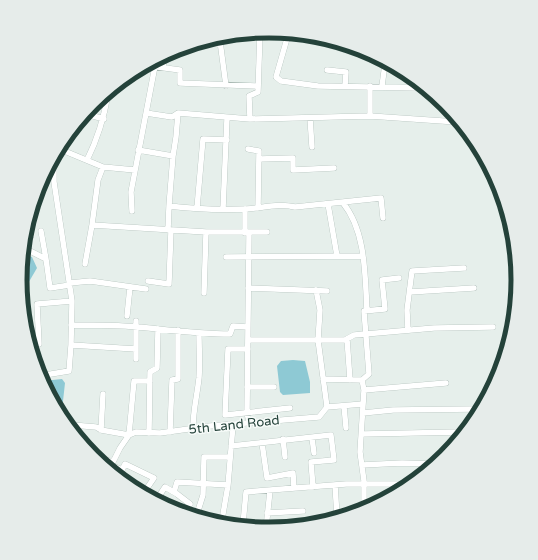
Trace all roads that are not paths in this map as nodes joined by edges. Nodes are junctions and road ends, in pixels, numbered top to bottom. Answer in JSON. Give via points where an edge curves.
{"nodes":[{"id":1,"x":260,"y":39,"type":"edge"},
{"id":2,"x":287,"y":39,"type":"edge"},
{"id":3,"x":220,"y":43,"type":"edge"},
{"id":4,"x":164,"y":62,"type":"edge"},
{"id":5,"x":156,"y":66,"type":"edge"},
{"id":6,"x":163,"y":66,"type":"junction"},
{"id":7,"x":385,"y":67,"type":"edge"},
{"id":8,"x":153,"y":68,"type":"edge"},
{"id":9,"x":327,"y":70,"type":"dead end"},
{"id":10,"x":226,"y":86,"type":"junction"},
{"id":11,"x":258,"y":86,"type":"junction"},
{"id":12,"x":345,"y":86,"type":"junction"},
{"id":13,"x":370,"y":86,"type":"junction"},
{"id":14,"x":382,"y":86,"type":"junction"},
{"id":15,"x":416,"y":88,"type":"edge"},
{"id":16,"x":107,"y":100,"type":"edge"},
{"id":17,"x":146,"y":113,"type":"junction"},
{"id":18,"x":178,"y":113,"type":"junction"},
{"id":19,"x":91,"y":116,"type":"edge"},
{"id":20,"x":370,"y":116,"type":"junction"},
{"id":21,"x":227,"y":118,"type":"junction"},
{"id":22,"x":310,"y":118,"type":"junction"},
{"id":23,"x":104,"y":119,"type":"junction"},
{"id":24,"x":250,"y":119,"type":"junction"},
{"id":25,"x":452,"y":122,"type":"edge"},
{"id":26,"x":227,"y":140,"type":"junction"},
{"id":27,"x":312,"y":147,"type":"dead end"},
{"id":28,"x":248,"y":149,"type":"dead end"},
{"id":29,"x":138,"y":150,"type":"junction"},
{"id":30,"x":65,"y":151,"type":"edge"},
{"id":31,"x":173,"y":156,"type":"junction"},
{"id":32,"x":87,"y":160,"type":"junction"},
{"id":33,"x":259,"y":160,"type":"junction"},
{"id":34,"x":104,"y":167,"type":"junction"},
{"id":35,"x":334,"y":168,"type":"dead end"},
{"id":36,"x":135,"y":170,"type":"junction"},
{"id":37,"x":52,"y":174,"type":"edge"},
{"id":38,"x":342,"y":202,"type":"junction"},
{"id":39,"x":328,"y":204,"type":"junction"},
{"id":40,"x":169,"y":206,"type":"junction"},
{"id":41,"x":198,"y":208,"type":"junction"},
{"id":42,"x":258,"y":208,"type":"junction"},
{"id":43,"x":223,"y":209,"type":"junction"},
{"id":44,"x":245,"y":209,"type":"junction"},
{"id":45,"x":132,"y":211,"type":"dead end"},
{"id":46,"x":383,"y":218,"type":"dead end"},
{"id":47,"x":92,"y":225,"type":"junction"},
{"id":48,"x":170,"y":230,"type":"junction"},
{"id":49,"x":41,"y":231,"type":"dead end"},
{"id":50,"x":206,"y":232,"type":"junction"},
{"id":51,"x":267,"y":232,"type":"dead end"},
{"id":52,"x":247,"y":233,"type":"junction"},
{"id":53,"x":29,"y":250,"type":"edge"},
{"id":54,"x":337,"y":256,"type":"junction"},
{"id":55,"x":362,"y":256,"type":"junction"},
{"id":56,"x":226,"y":257,"type":"dead end"},
{"id":57,"x":249,"y":257,"type":"junction"},
{"id":58,"x":46,"y":259,"type":"junction"},
{"id":59,"x":85,"y":264,"type":"dead end"},
{"id":60,"x":464,"y":268,"type":"dead end"},
{"id":61,"x":399,"y":278,"type":"dead end"},
{"id":62,"x":148,"y":281,"type":"dead end"},
{"id":63,"x":70,"y":284,"type":"junction"},
{"id":64,"x":130,"y":287,"type":"junction"},
{"id":65,"x":248,"y":288,"type":"junction"},
{"id":66,"x":474,"y":288,"type":"dead end"},
{"id":67,"x":146,"y":289,"type":"dead end"},
{"id":68,"x":316,"y":290,"type":"junction"},
{"id":69,"x":327,"y":291,"type":"dead end"},
{"id":70,"x":410,"y":292,"type":"junction"},
{"id":71,"x":204,"y":294,"type":"dead end"},
{"id":72,"x":72,"y":301,"type":"junction"},
{"id":73,"x":367,"y":311,"type":"junction"},
{"id":74,"x":126,"y":316,"type":"dead end"},
{"id":75,"x":137,"y":324,"type":"junction"},
{"id":76,"x":71,"y":325,"type":"junction"},
{"id":77,"x":247,"y":327,"type":"junction"},
{"id":78,"x":493,"y":327,"type":"dead end"},
{"id":79,"x":158,"y":329,"type":"junction"},
{"id":80,"x":178,"y":330,"type":"junction"},
{"id":81,"x":408,"y":330,"type":"junction"},
{"id":82,"x":199,"y":333,"type":"junction"},
{"id":83,"x":366,"y":334,"type":"junction"},
{"id":84,"x":347,"y":339,"type":"junction"},
{"id":85,"x":248,"y":340,"type":"junction"},
{"id":86,"x":318,"y":340,"type":"junction"},
{"id":87,"x":35,"y":344,"type":"edge"},
{"id":88,"x":71,"y":345,"type":"junction"},
{"id":89,"x":136,"y":349,"type":"junction"},
{"id":90,"x":248,"y":349,"type":"junction"},
{"id":91,"x":136,"y":359,"type":"dead end"},
{"id":92,"x":46,"y":375,"type":"edge"},
{"id":93,"x":323,"y":379,"type":"junction"},
{"id":94,"x":350,"y":380,"type":"junction"},
{"id":95,"x":362,"y":380,"type":"junction"},
{"id":96,"x":150,"y":381,"type":"junction"},
{"id":97,"x":446,"y":383,"type":"dead end"},
{"id":98,"x":247,"y":387,"type":"junction"},
{"id":99,"x":274,"y":387,"type":"dead end"},
{"id":100,"x":364,"y":390,"type":"junction"},
{"id":101,"x":103,"y":394,"type":"dead end"},
{"id":102,"x":363,"y":404,"type":"junction"},
{"id":103,"x":344,"y":406,"type":"junction"},
{"id":104,"x":327,"y":407,"type":"junction"},
{"id":105,"x":290,"y":408,"type":"dead end"},
{"id":106,"x":473,"y":409,"type":"edge"},
{"id":107,"x":363,"y":412,"type":"junction"},
{"id":108,"x":247,"y":414,"type":"junction"},
{"id":109,"x":250,"y":424,"type":"junction"},
{"id":110,"x":76,"y":425,"type":"edge"},
{"id":111,"x":233,"y":425,"type":"junction"},
{"id":112,"x":193,"y":428,"type":"junction"},
{"id":113,"x":346,"y":428,"type":"dead end"},
{"id":114,"x":101,"y":430,"type":"junction"},
{"id":115,"x":170,"y":432,"type":"junction"},
{"id":116,"x":457,"y":432,"type":"edge"},
{"id":117,"x":149,"y":433,"type":"junction"},
{"id":118,"x":362,"y":434,"type":"junction"},
{"id":119,"x":129,"y":435,"type":"junction"},
{"id":120,"x":312,"y":438,"type":"junction"},
{"id":121,"x":283,"y":439,"type":"junction"},
{"id":122,"x":262,"y":443,"type":"junction"},
{"id":123,"x":231,"y":446,"type":"junction"},
{"id":124,"x":314,"y":453,"type":"dead end"},
{"id":125,"x":230,"y":457,"type":"junction"},
{"id":126,"x":285,"y":457,"type":"dead end"},
{"id":127,"x":108,"y":460,"type":"edge"},
{"id":128,"x":113,"y":462,"type":"joint"},
{"id":129,"x":427,"y":464,"type":"edge"},
{"id":130,"x":362,"y":465,"type":"junction"},
{"id":131,"x":116,"y":467,"type":"edge"},
{"id":132,"x":363,"y":483,"type":"junction"},
{"id":133,"x":204,"y":484,"type":"junction"},
{"id":134,"x":399,"y":484,"type":"edge"},
{"id":135,"x":228,"y":485,"type":"junction"},
{"id":136,"x":335,"y":485,"type":"junction"},
{"id":137,"x":313,"y":487,"type":"junction"},
{"id":138,"x":294,"y":488,"type":"junction"},
{"id":139,"x":146,"y":489,"type":"edge"},
{"id":140,"x":270,"y":491,"type":"junction"},
{"id":141,"x":174,"y":492,"type":"junction"},
{"id":142,"x":159,"y":496,"type":"edge"},
{"id":143,"x":364,"y":503,"type":"edge"},
{"id":144,"x":190,"y":504,"type":"dead end"},
{"id":145,"x":198,"y":511,"type":"edge"},
{"id":146,"x":303,"y":511,"type":"dead end"},
{"id":147,"x":337,"y":512,"type":"edge"},
{"id":148,"x":267,"y":513,"type":"junction"},
{"id":149,"x":222,"y":517,"type":"edge"},
{"id":150,"x":243,"y":520,"type":"edge"},
{"id":151,"x":266,"y":522,"type":"edge"}],
"edges":[{"from":1,"to":11,"type":"street"},
{"from":2,"to":12,"type":"street","via":[[277,79],[318,86]]},
{"from":3,"to":10,"type":"street"},
{"from":4,"to":6,"type":"street"},
{"from":5,"to":6,"type":"street"},
{"from":6,"to":10,"type":"street","via":[[180,70],[180,83]]},
{"from":7,"to":14,"type":"street"},
{"from":8,"to":17,"type":"street"},
{"from":9,"to":12,"type":"street","via":[[346,72]]},
{"from":10,"to":11,"type":"street"},
{"from":11,"to":24,"type":"street","via":[[258,92],[249,96]]},
{"from":12,"to":13,"type":"street"},
{"from":13,"to":14,"type":"street"},
{"from":13,"to":20,"type":"street"},
{"from":14,"to":15,"type":"street"},
{"from":16,"to":23,"type":"street"},
{"from":17,"to":18,"type":"street","via":[[172,117]]},
{"from":17,"to":29,"type":"street"},
{"from":18,"to":21,"type":"street"},
{"from":18,"to":31,"type":"street"},
{"from":19,"to":23,"type":"street"},
{"from":20,"to":22,"type":"street"},
{"from":20,"to":25,"type":"street"},
{"from":21,"to":24,"type":"street"},
{"from":21,"to":26,"type":"street"},
{"from":22,"to":24,"type":"street"},
{"from":22,"to":27,"type":"street"},
{"from":23,"to":32,"type":"street","via":[[98,139]]},
{"from":26,"to":41,"type":"street","via":[[203,139]]},
{"from":26,"to":43,"type":"street"},
{"from":28,"to":33,"type":"street","via":[[259,151]]},
{"from":29,"to":31,"type":"street"},
{"from":29,"to":36,"type":"street"},
{"from":30,"to":32,"type":"street"},
{"from":31,"to":40,"type":"street"},
{"from":32,"to":34,"type":"street"},
{"from":33,"to":35,"type":"street","via":[[293,158],[293,170]]},
{"from":33,"to":42,"type":"street"},
{"from":34,"to":36,"type":"street"},
{"from":34,"to":47,"type":"street","via":[[98,180]]},
{"from":36,"to":45,"type":"street","via":[[131,192]]},
{"from":37,"to":63,"type":"street"},
{"from":38,"to":39,"type":"street"},
{"from":38,"to":46,"type":"street","via":[[381,198]]},
{"from":38,"to":55,"type":"street","via":[[356,226]]},
{"from":39,"to":42,"type":"street"},
{"from":39,"to":54,"type":"street"},
{"from":40,"to":41,"type":"street"},
{"from":40,"to":48,"type":"street"},
{"from":41,"to":43,"type":"street"},
{"from":42,"to":44,"type":"street"},
{"from":43,"to":44,"type":"street"},
{"from":44,"to":52,"type":"street"},
{"from":47,"to":48,"type":"street"},
{"from":47,"to":59,"type":"street"},
{"from":48,"to":50,"type":"street"},
{"from":48,"to":62,"type":"street","via":[[170,284]]},
{"from":49,"to":58,"type":"street"},
{"from":50,"to":52,"type":"street"},
{"from":50,"to":71,"type":"street"},
{"from":51,"to":52,"type":"street"},
{"from":52,"to":57,"type":"street"},
{"from":53,"to":58,"type":"street"},
{"from":54,"to":55,"type":"street"},
{"from":54,"to":57,"type":"street"},
{"from":55,"to":73,"type":"street"},
{"from":56,"to":57,"type":"street"},
{"from":57,"to":65,"type":"street"},
{"from":58,"to":63,"type":"street","via":[[50,288]]},
{"from":60,"to":70,"type":"street","via":[[412,271]]},
{"from":61,"to":73,"type":"street","via":[[382,280],[385,309]]},
{"from":63,"to":64,"type":"street","via":[[90,281]]},
{"from":63,"to":72,"type":"street"},
{"from":64,"to":67,"type":"street"},
{"from":64,"to":74,"type":"street"},
{"from":65,"to":68,"type":"street"},
{"from":65,"to":77,"type":"street"},
{"from":66,"to":70,"type":"street"},
{"from":68,"to":69,"type":"street"},
{"from":68,"to":86,"type":"street","via":[[320,310]]},
{"from":70,"to":81,"type":"street","via":[[407,310]]},
{"from":72,"to":76,"type":"street"},
{"from":72,"to":87,"type":"street","via":[[37,304],[39,344]]},
{"from":73,"to":83,"type":"street","via":[[364,311]]},
{"from":75,"to":76,"type":"street"},
{"from":75,"to":79,"type":"street"},
{"from":75,"to":89,"type":"street"},
{"from":76,"to":88,"type":"street"},
{"from":77,"to":82,"type":"street","via":[[233,326],[230,334]]},
{"from":77,"to":85,"type":"street"},
{"from":78,"to":81,"type":"street"},
{"from":79,"to":80,"type":"street"},
{"from":79,"to":96,"type":"street","via":[[157,368],[150,372]]},
{"from":80,"to":82,"type":"street"},
{"from":80,"to":115,"type":"street","via":[[178,379],[172,380]]},
{"from":81,"to":83,"type":"street"},
{"from":82,"to":112,"type":"street","via":[[199,376],[196,405],[193,410]]},
{"from":83,"to":84,"type":"street","via":[[354,335]]},
{"from":83,"to":95,"type":"street","via":[[369,374]]},
{"from":84,"to":86,"type":"street"},
{"from":84,"to":94,"type":"street"},
{"from":85,"to":86,"type":"street"},
{"from":85,"to":90,"type":"street"},
{"from":86,"to":93,"type":"street"},
{"from":88,"to":89,"type":"street"},
{"from":88,"to":92,"type":"street","via":[[69,371]]},
{"from":89,"to":91,"type":"street"},
{"from":90,"to":98,"type":"street"},
{"from":90,"to":108,"type":"street","via":[[228,349],[225,415]]},
{"from":93,"to":94,"type":"street"},
{"from":93,"to":104,"type":"street"},
{"from":94,"to":95,"type":"street"},
{"from":95,"to":100,"type":"street"},
{"from":96,"to":117,"type":"street"},
{"from":96,"to":119,"type":"street","via":[[134,381]]},
{"from":97,"to":100,"type":"street"},
{"from":98,"to":99,"type":"street"},
{"from":98,"to":108,"type":"street"},
{"from":100,"to":102,"type":"street"},
{"from":101,"to":114,"type":"street"},
{"from":102,"to":103,"type":"street"},
{"from":102,"to":107,"type":"street"},
{"from":103,"to":104,"type":"street"},
{"from":103,"to":113,"type":"street"},
{"from":104,"to":109,"type":"street","name":"5th Land Road","via":[[319,417]]},
{"from":105,"to":108,"type":"street"},
{"from":106,"to":107,"type":"street"},
{"from":107,"to":118,"type":"street"},
{"from":108,"to":109,"type":"street"},
{"from":109,"to":111,"type":"street","name":"5th Land Road"},
{"from":110,"to":114,"type":"street","name":"5th Land Road","via":[[96,427]]},
{"from":111,"to":112,"type":"street","name":"5th Land Road"},
{"from":111,"to":123,"type":"street"},
{"from":112,"to":115,"type":"street","name":"5th Land Road"},
{"from":114,"to":119,"type":"street","name":"5th Land Road"},
{"from":115,"to":117,"type":"street","name":"5th Land Road"},
{"from":116,"to":118,"type":"street"},
{"from":117,"to":119,"type":"street","name":"5th Land Road","via":[[136,432]]},
{"from":118,"to":130,"type":"street"},
{"from":119,"to":128,"type":"street"},
{"from":120,"to":121,"type":"street"},
{"from":120,"to":124,"type":"street"},
{"from":120,"to":137,"type":"street","via":[[330,435],[334,460],[311,462]]},
{"from":121,"to":122,"type":"street"},
{"from":121,"to":126,"type":"street"},
{"from":122,"to":123,"type":"street"},
{"from":122,"to":138,"type":"street","via":[[267,478],[293,473]]},
{"from":123,"to":125,"type":"street"},
{"from":125,"to":133,"type":"street","via":[[204,457]]},
{"from":125,"to":135,"type":"street"},
{"from":127,"to":128,"type":"street"},
{"from":129,"to":130,"type":"street"},
{"from":130,"to":132,"type":"street"},
{"from":131,"to":139,"type":"street","via":[[122,470],[126,464],[154,478]]},
{"from":132,"to":134,"type":"street"},
{"from":132,"to":136,"type":"street"},
{"from":132,"to":143,"type":"street"},
{"from":133,"to":135,"type":"street"},
{"from":133,"to":141,"type":"street","via":[[177,482]]},
{"from":133,"to":145,"type":"street"},
{"from":135,"to":149,"type":"street"},
{"from":136,"to":137,"type":"street"},
{"from":136,"to":147,"type":"street"},
{"from":137,"to":138,"type":"street"},
{"from":138,"to":140,"type":"street"},
{"from":140,"to":148,"type":"street"},
{"from":140,"to":150,"type":"street","via":[[246,492]]},
{"from":141,"to":142,"type":"street","via":[[164,487]]},
{"from":141,"to":144,"type":"street"},
{"from":146,"to":148,"type":"street"},
{"from":148,"to":151,"type":"street"}]}
